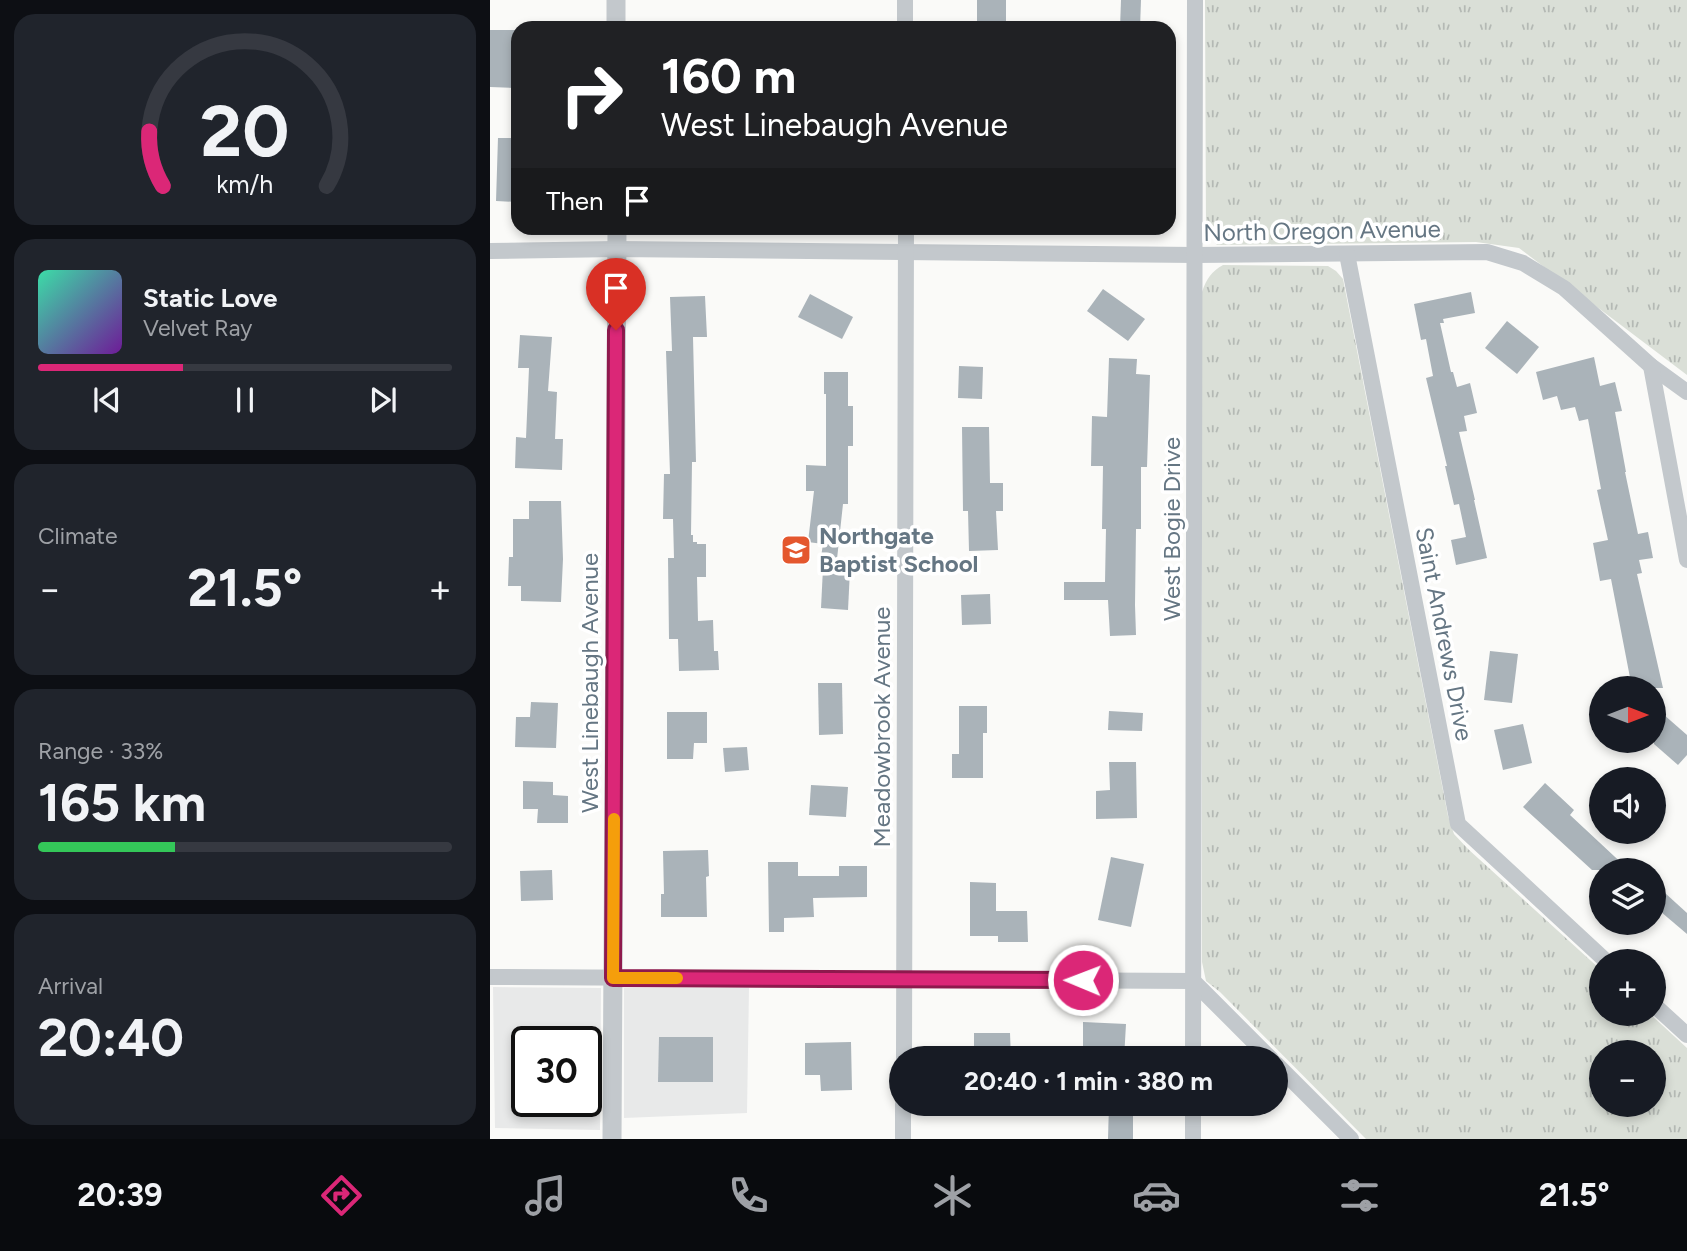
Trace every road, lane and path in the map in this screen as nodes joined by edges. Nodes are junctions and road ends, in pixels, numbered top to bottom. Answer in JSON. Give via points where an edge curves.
{"nodes":[{"id":1,"x":616,"y":0,"type":"edge"},
{"id":2,"x":905,"y":0,"type":"edge"},
{"id":3,"x":1195,"y":0,"type":"edge"},
{"id":4,"x":616,"y":21,"type":"edge"},
{"id":5,"x":905,"y":21,"type":"edge"},
{"id":6,"x":617,"y":235,"type":"edge"},
{"id":7,"x":906,"y":235,"type":"edge"},
{"id":8,"x":617,"y":249,"type":"junction"},
{"id":9,"x":490,"y":251,"type":"edge"},
{"id":10,"x":906,"y":251,"type":"junction"},
{"id":11,"x":1347,"y":254,"type":"junction"},
{"id":12,"x":1196,"y":255,"type":"junction"},
{"id":13,"x":1651,"y":366,"type":"junction"},
{"id":14,"x":1687,"y":392,"type":"edge"},
{"id":15,"x":1687,"y":560,"type":"edge"},
{"id":16,"x":1593,"y":949,"type":"edge"},
{"id":17,"x":490,"y":977,"type":"edge"},
{"id":18,"x":613,"y":978,"type":"junction"},
{"id":19,"x":904,"y":978,"type":"junction"},
{"id":20,"x":1193,"y":981,"type":"junction"},
{"id":21,"x":1666,"y":1016,"type":"edge"},
{"id":22,"x":1687,"y":1035,"type":"edge"},
{"id":23,"x":904,"y":1046,"type":"edge"},
{"id":24,"x":1193,"y":1046,"type":"edge"},
{"id":25,"x":1258,"y":1046,"type":"edge"},
{"id":26,"x":1288,"y":1076,"type":"edge"},
{"id":27,"x":903,"y":1116,"type":"edge"},
{"id":28,"x":1193,"y":1116,"type":"edge"},
{"id":29,"x":612,"y":1139,"type":"edge"},
{"id":30,"x":903,"y":1139,"type":"edge"},
{"id":31,"x":1193,"y":1139,"type":"edge"},
{"id":32,"x":1351,"y":1139,"type":"edge"}],
"edges":[{"from":1,"to":4,"type":"street"},
{"from":2,"to":5,"type":"street"},
{"from":3,"to":12,"type":"street","name":"West Bogie Drive"},
{"from":6,"to":8,"type":"street","name":"West Linebaugh Avenue"},
{"from":7,"to":10,"type":"street","name":"Meadowbrook Avenue"},
{"from":8,"to":9,"type":"street","name":"North Oregon Avenue"},
{"from":8,"to":10,"type":"street","name":"North Oregon Avenue"},
{"from":8,"to":18,"type":"street","name":"West Linebaugh Avenue"},
{"from":10,"to":12,"type":"street","name":"North Oregon Avenue"},
{"from":10,"to":19,"type":"street","name":"Meadowbrook Avenue"},
{"from":11,"to":12,"type":"street","name":"North Oregon Avenue"},
{"from":11,"to":13,"type":"street","name":"North Oregon Avenue","via":[[1487,252],[1523,262],[1564,288]]},
{"from":11,"to":16,"type":"street","name":"Saint Andrews Drive","via":[[1458,824]]},
{"from":12,"to":20,"type":"street","name":"West Bogie Drive"},
{"from":13,"to":14,"type":"street","name":"North Oregon Avenue"},
{"from":13,"to":15,"type":"street"},
{"from":17,"to":18,"type":"street"},
{"from":18,"to":19,"type":"street"},
{"from":18,"to":29,"type":"street","name":"West Linebaugh Avenue"},
{"from":19,"to":20,"type":"street"},
{"from":19,"to":23,"type":"street","name":"Meadowbrook Avenue"},
{"from":20,"to":24,"type":"street","name":"West Bogie Drive"},
{"from":20,"to":25,"type":"street"},
{"from":21,"to":22,"type":"street"},
{"from":26,"to":32,"type":"street"},
{"from":27,"to":30,"type":"street"},
{"from":28,"to":31,"type":"street"}]}
